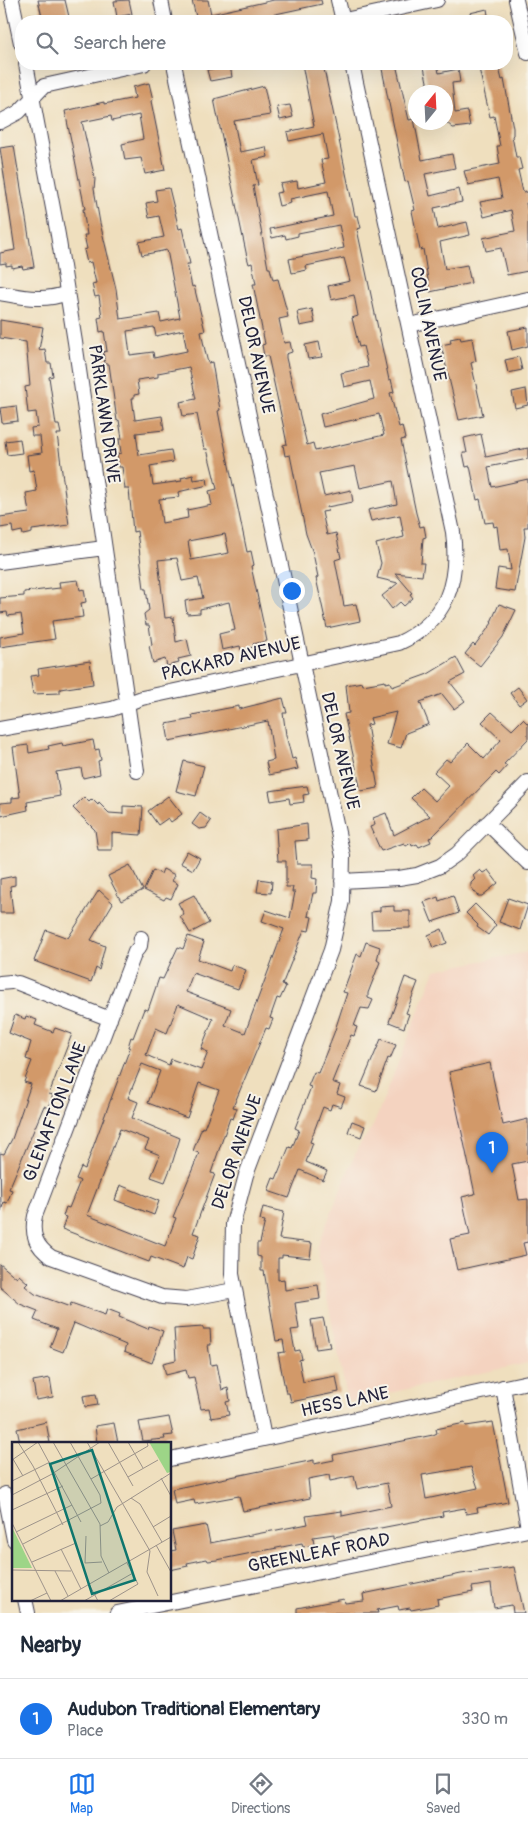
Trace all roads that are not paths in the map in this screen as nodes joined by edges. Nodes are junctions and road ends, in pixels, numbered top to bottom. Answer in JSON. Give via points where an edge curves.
{"nodes":[{"id":1,"x":12,"y":0,"type":"edge"},
{"id":2,"x":161,"y":0,"type":"edge"},
{"id":3,"x":338,"y":0,"type":"edge"},
{"id":4,"x":437,"y":0,"type":"edge"},
{"id":5,"x":516,"y":0,"type":"edge"},
{"id":6,"x":15,"y":15,"type":"edge"},
{"id":7,"x":165,"y":15,"type":"edge"},
{"id":8,"x":341,"y":15,"type":"edge"},
{"id":9,"x":369,"y":15,"type":"edge"},
{"id":10,"x":528,"y":53,"type":"edge"},
{"id":11,"x":27,"y":70,"type":"edge"},
{"id":12,"x":117,"y":70,"type":"edge"},
{"id":13,"x":175,"y":70,"type":"edge"},
{"id":14,"x":353,"y":70,"type":"edge"},
{"id":15,"x":33,"y":97,"type":"junction"},
{"id":16,"x":0,"y":122,"type":"edge"},
{"id":17,"x":0,"y":293,"type":"edge"},
{"id":18,"x":67,"y":293,"type":"junction"},
{"id":19,"x":528,"y":299,"type":"edge"},
{"id":20,"x":409,"y":325,"type":"junction"},
{"id":21,"x":104,"y":548,"type":"junction"},
{"id":22,"x":0,"y":562,"type":"edge"},
{"id":23,"x":449,"y":593,"type":"joint"},
{"id":24,"x":302,"y":663,"type":"junction"},
{"id":25,"x":127,"y":704,"type":"junction"},
{"id":26,"x":0,"y":729,"type":"edge"},
{"id":27,"x":136,"y":771,"type":"dead end"},
{"id":28,"x":528,"y":782,"type":"edge"},
{"id":29,"x":488,"y":824,"type":"junction"},
{"id":30,"x":528,"y":863,"type":"edge"},
{"id":31,"x":342,"y":882,"type":"junction"},
{"id":32,"x":141,"y":938,"type":"dead end"},
{"id":33,"x":10,"y":983,"type":"edge"},
{"id":34,"x":110,"y":1019,"type":"junction"},
{"id":35,"x":234,"y":1290,"type":"junction"},
{"id":36,"x":528,"y":1382,"type":"edge"},
{"id":37,"x":503,"y":1387,"type":"junction"},
{"id":38,"x":264,"y":1438,"type":"junction"},
{"id":39,"x":171,"y":1459,"type":"edge"},
{"id":40,"x":6,"y":1494,"type":"edge"},
{"id":41,"x":12,"y":1528,"type":"edge"},
{"id":42,"x":528,"y":1529,"type":"edge"},
{"id":43,"x":25,"y":1600,"type":"edge"},
{"id":44,"x":28,"y":1613,"type":"edge"},
{"id":45,"x":117,"y":1613,"type":"edge"}],
"edges":[{"from":1,"to":6,"type":"street"},
{"from":2,"to":7,"type":"street"},
{"from":3,"to":8,"type":"street"},
{"from":4,"to":9,"type":"street"},
{"from":5,"to":10,"type":"street"},
{"from":11,"to":15,"type":"street","name":"PARKLAWN DRIVE"},
{"from":12,"to":15,"type":"street","via":[[44,86]]},
{"from":13,"to":24,"type":"street","name":"DELOR AVENUE"},
{"from":14,"to":20,"type":"street","name":"COLIN AVENUE"},
{"from":15,"to":16,"type":"street","via":[[19,112]]},
{"from":15,"to":18,"type":"street","name":"PARKLAWN DRIVE"},
{"from":17,"to":18,"type":"street","via":[[37,299]]},
{"from":18,"to":21,"type":"street","name":"PARKLAWN DRIVE"},
{"from":19,"to":20,"type":"street"},
{"from":20,"to":23,"type":"street","name":"COLIN AVENUE","via":[[453,532],[456,564]]},
{"from":21,"to":22,"type":"street"},
{"from":21,"to":25,"type":"street","name":"PARKLAWN DRIVE"},
{"from":23,"to":24,"type":"street","name":"PACKARD AVENUE","via":[[437,615],[410,638],[388,646]]},
{"from":24,"to":25,"type":"street","name":"PACKARD AVENUE"},
{"from":24,"to":31,"type":"street","name":"DELOR AVENUE","via":[[340,835]]},
{"from":25,"to":26,"type":"street","name":"PACKARD AVENUE"},
{"from":25,"to":27,"type":"street","name":"PARKLAWN DRIVE"},
{"from":28,"to":29,"type":"street"},
{"from":29,"to":30,"type":"street"},
{"from":29,"to":31,"type":"street","via":[[457,854],[428,872],[399,878]]},
{"from":31,"to":35,"type":"street","name":"DELOR AVENUE","via":[[342,901],[331,950],[239,1195],[231,1252]]},
{"from":32,"to":34,"type":"street","name":"GLENAFTON LANE"},
{"from":33,"to":34,"type":"street"},
{"from":34,"to":35,"type":"street","name":"GLENAFTON LANE","via":[[35,1216],[36,1242],[51,1257],[162,1297],[186,1298]]},
{"from":35,"to":38,"type":"street","name":"DELOR AVENUE"},
{"from":36,"to":37,"type":"street","name":"HESS LANE"},
{"from":37,"to":38,"type":"street","name":"HESS LANE"},
{"from":37,"to":42,"type":"street"},
{"from":38,"to":39,"type":"street","name":"HESS LANE"},
{"from":40,"to":41,"type":"street"},
{"from":42,"to":45,"type":"street","name":"GREENLEAF ROAD"},
{"from":43,"to":44,"type":"street"}]}
